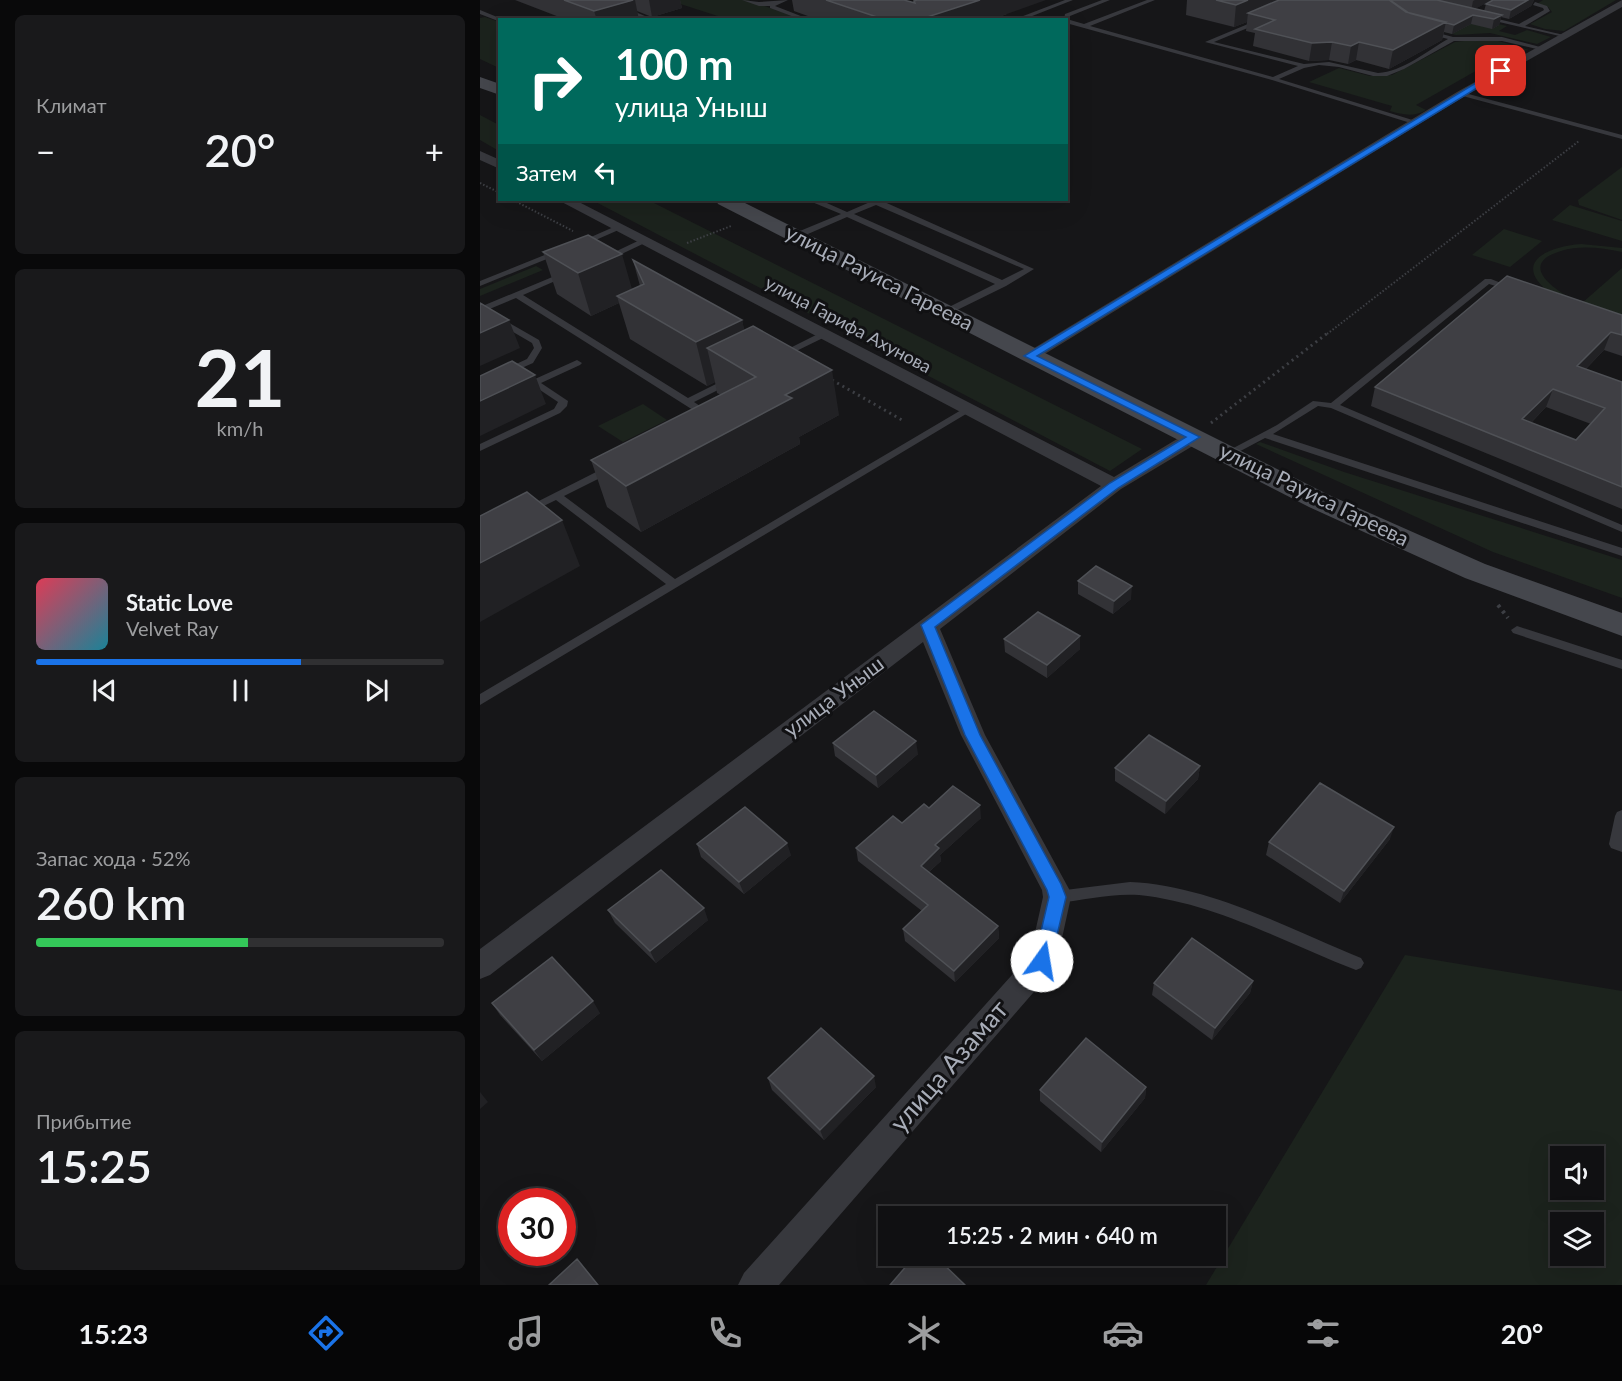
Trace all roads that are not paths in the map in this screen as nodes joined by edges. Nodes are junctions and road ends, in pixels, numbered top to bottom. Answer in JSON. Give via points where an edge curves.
{"nodes":[{"id":1,"x":744,"y":0,"type":"edge"},
{"id":2,"x":785,"y":0,"type":"edge"},
{"id":3,"x":1070,"y":0,"type":"edge"},
{"id":4,"x":1107,"y":0,"type":"edge"},
{"id":5,"x":1152,"y":0,"type":"edge"},
{"id":6,"x":774,"y":4,"type":"junction"},
{"id":7,"x":1535,"y":4,"type":"dead end"},
{"id":8,"x":1618,"y":8,"type":"edge"},
{"id":9,"x":626,"y":10,"type":"dead end"},
{"id":10,"x":480,"y":12,"type":"edge"},
{"id":11,"x":1268,"y":17,"type":"edge"},
{"id":12,"x":1482,"y":17,"type":"edge"},
{"id":13,"x":645,"y":18,"type":"edge"},
{"id":14,"x":803,"y":18,"type":"edge"},
{"id":15,"x":1020,"y":18,"type":"edge"},
{"id":16,"x":1066,"y":18,"type":"edge"},
{"id":17,"x":498,"y":19,"type":"edge"},
{"id":18,"x":1068,"y":22,"type":"edge"},
{"id":19,"x":1084,"y":26,"type":"junction"},
{"id":20,"x":1520,"y":26,"type":"junction"},
{"id":21,"x":1424,"y":31,"type":"edge"},
{"id":22,"x":1562,"y":36,"type":"junction"},
{"id":23,"x":1453,"y":39,"type":"junction"},
{"id":24,"x":1541,"y":48,"type":"junction"},
{"id":25,"x":1301,"y":65,"type":"junction"},
{"id":26,"x":1274,"y":79,"type":"junction"},
{"id":27,"x":480,"y":82,"type":"edge"},
{"id":28,"x":498,"y":89,"type":"edge"},
{"id":29,"x":1461,"y":94,"type":"junction"},
{"id":30,"x":1417,"y":123,"type":"junction"},
{"id":31,"x":1622,"y":136,"type":"edge"},
{"id":32,"x":480,"y":155,"type":"edge"},
{"id":33,"x":498,"y":164,"type":"edge"},
{"id":34,"x":567,"y":201,"type":"edge"},
{"id":35,"x":727,"y":201,"type":"edge"},
{"id":36,"x":817,"y":201,"type":"edge"},
{"id":37,"x":874,"y":201,"type":"edge"},
{"id":38,"x":849,"y":214,"type":"junction"},
{"id":39,"x":619,"y":228,"type":"junction"},
{"id":40,"x":798,"y":235,"type":"junction"},
{"id":41,"x":649,"y":243,"type":"junction"},
{"id":42,"x":592,"y":264,"type":"edge"},
{"id":43,"x":570,"y":273,"type":"edge"},
{"id":44,"x":480,"y":284,"type":"edge"},
{"id":45,"x":1003,"y":284,"type":"junction"},
{"id":46,"x":1522,"y":292,"type":"edge"},
{"id":47,"x":517,"y":295,"type":"junction"},
{"id":48,"x":481,"y":310,"type":"edge"},
{"id":49,"x":946,"y":312,"type":"junction"},
{"id":50,"x":824,"y":334,"type":"junction"},
{"id":51,"x":1029,"y":356,"type":"junction"},
{"id":52,"x":577,"y":363,"type":"dead end"},
{"id":53,"x":765,"y":363,"type":"edge"},
{"id":54,"x":513,"y":369,"type":"junction"},
{"id":55,"x":497,"y":376,"type":"edge"},
{"id":56,"x":736,"y":378,"type":"edge"},
{"id":57,"x":535,"y":382,"type":"junction"},
{"id":58,"x":687,"y":402,"type":"junction"},
{"id":59,"x":1333,"y":406,"type":"junction"},
{"id":60,"x":968,"y":409,"type":"junction"},
{"id":61,"x":686,"y":430,"type":"edge"},
{"id":62,"x":1265,"y":435,"type":"junction"},
{"id":63,"x":1194,"y":437,"type":"junction"},
{"id":64,"x":480,"y":448,"type":"edge"},
{"id":65,"x":1227,"y":454,"type":"junction"},
{"id":66,"x":616,"y":465,"type":"edge"},
{"id":67,"x":1114,"y":485,"type":"junction"},
{"id":68,"x":557,"y":496,"type":"junction"},
{"id":69,"x":519,"y":516,"type":"edge"},
{"id":70,"x":1622,"y":529,"type":"edge"},
{"id":71,"x":1622,"y":552,"type":"edge"},
{"id":72,"x":674,"y":584,"type":"junction"},
{"id":73,"x":927,"y":625,"type":"junction"},
{"id":74,"x":1622,"y":625,"type":"edge"},
{"id":75,"x":1518,"y":630,"type":"dead end"},
{"id":76,"x":1622,"y":664,"type":"edge"},
{"id":77,"x":480,"y":700,"type":"edge"},
{"id":78,"x":1622,"y":816,"type":"edge"},
{"id":79,"x":1622,"y":846,"type":"edge"},
{"id":80,"x":1057,"y":897,"type":"junction"},
{"id":81,"x":1356,"y":963,"type":"dead end"},
{"id":82,"x":480,"y":966,"type":"edge"},
{"id":83,"x":756,"y":1285,"type":"edge"}],
"edges":[{"from":1,"to":6,"type":"lane"},
{"from":2,"to":6,"type":"lane"},
{"from":3,"to":15,"type":"lane"},
{"from":4,"to":16,"type":"lane"},
{"from":5,"to":19,"type":"lane"},
{"from":6,"to":14,"type":"lane","via":[[772,7]]},
{"from":7,"to":20,"type":"lane","via":[[1547,11]]},
{"from":8,"to":22,"type":"street"},
{"from":9,"to":13,"type":"lane"},
{"from":10,"to":17,"type":"lane"},
{"from":11,"to":25,"type":"lane","via":[[1208,42]]},
{"from":12,"to":20,"type":"lane"},
{"from":18,"to":19,"type":"lane"},
{"from":19,"to":26,"type":"lane"},
{"from":20,"to":22,"type":"lane"},
{"from":21,"to":23,"type":"lane"},
{"from":22,"to":24,"type":"street"},
{"from":23,"to":24,"type":"lane","via":[[1489,37]]},
{"from":23,"to":25,"type":"lane","via":[[1388,74],[1324,64]]},
{"from":24,"to":29,"type":"street"},
{"from":25,"to":26,"type":"lane"},
{"from":26,"to":30,"type":"lane"},
{"from":27,"to":28,"type":"street"},
{"from":29,"to":30,"type":"street"},
{"from":29,"to":31,"type":"lane"},
{"from":30,"to":51,"type":"street"},
{"from":32,"to":33,"type":"street"},
{"from":34,"to":39,"type":"street","name":"улица Гарифа Ахунова"},
{"from":35,"to":40,"type":"street","name":"улица Рауиса Гареева"},
{"from":36,"to":38,"type":"lane"},
{"from":37,"to":38,"type":"lane"},
{"from":37,"to":45,"type":"lane","via":[[1030,269]]},
{"from":38,"to":40,"type":"lane"},
{"from":38,"to":45,"type":"lane"},
{"from":39,"to":41,"type":"street","name":"улица Гарифа Ахунова"},
{"from":39,"to":44,"type":"lane"},
{"from":40,"to":49,"type":"street","name":"улица Рауиса Гареева"},
{"from":41,"to":42,"type":"lane"},
{"from":41,"to":50,"type":"street","name":"улица Гарифа Ахунова"},
{"from":43,"to":47,"type":"lane"},
{"from":45,"to":49,"type":"lane"},
{"from":46,"to":59,"type":"lane","via":[[1488,281]]},
{"from":47,"to":48,"type":"lane"},
{"from":47,"to":58,"type":"lane"},
{"from":48,"to":54,"type":"lane","via":[[536,342],[534,357]]},
{"from":49,"to":51,"type":"street","name":"улица Рауиса Гареева"},
{"from":50,"to":53,"type":"lane"},
{"from":50,"to":60,"type":"street","name":"улица Гарифа Ахунова"},
{"from":51,"to":63,"type":"street","name":"улица Рауиса Гареева"},
{"from":52,"to":57,"type":"lane"},
{"from":54,"to":55,"type":"lane"},
{"from":54,"to":57,"type":"lane"},
{"from":56,"to":58,"type":"lane"},
{"from":57,"to":64,"type":"lane","via":[[563,401],[562,406]]},
{"from":58,"to":61,"type":"lane","via":[[699,413]]},
{"from":59,"to":62,"type":"lane","via":[[1316,403]]},
{"from":59,"to":70,"type":"lane"},
{"from":60,"to":67,"type":"street","name":"улица Гарифа Ахунова"},
{"from":60,"to":72,"type":"lane"},
{"from":62,"to":65,"type":"lane"},
{"from":62,"to":71,"type":"lane"},
{"from":63,"to":65,"type":"street","name":"улица Рауиса Гареева"},
{"from":63,"to":67,"type":"street","name":"улица Уныш"},
{"from":65,"to":74,"type":"street","name":"улица Рауиса Гареева","via":[[1318,501],[1465,566]]},
{"from":66,"to":68,"type":"lane"},
{"from":67,"to":73,"type":"street","name":"улица Уныш"},
{"from":68,"to":69,"type":"lane"},
{"from":68,"to":72,"type":"lane"},
{"from":72,"to":77,"type":"lane"},
{"from":73,"to":80,"type":"street","via":[[973,735]]},
{"from":73,"to":82,"type":"street","name":"улица Уныш"},
{"from":75,"to":76,"type":"lane"},
{"from":78,"to":79,"type":"lane","via":[[1616,844]]},
{"from":80,"to":81,"type":"lane","via":[[1138,889],[1192,900]]},
{"from":80,"to":83,"type":"street","name":"улица Азамат","via":[[1042,961]]}]}
